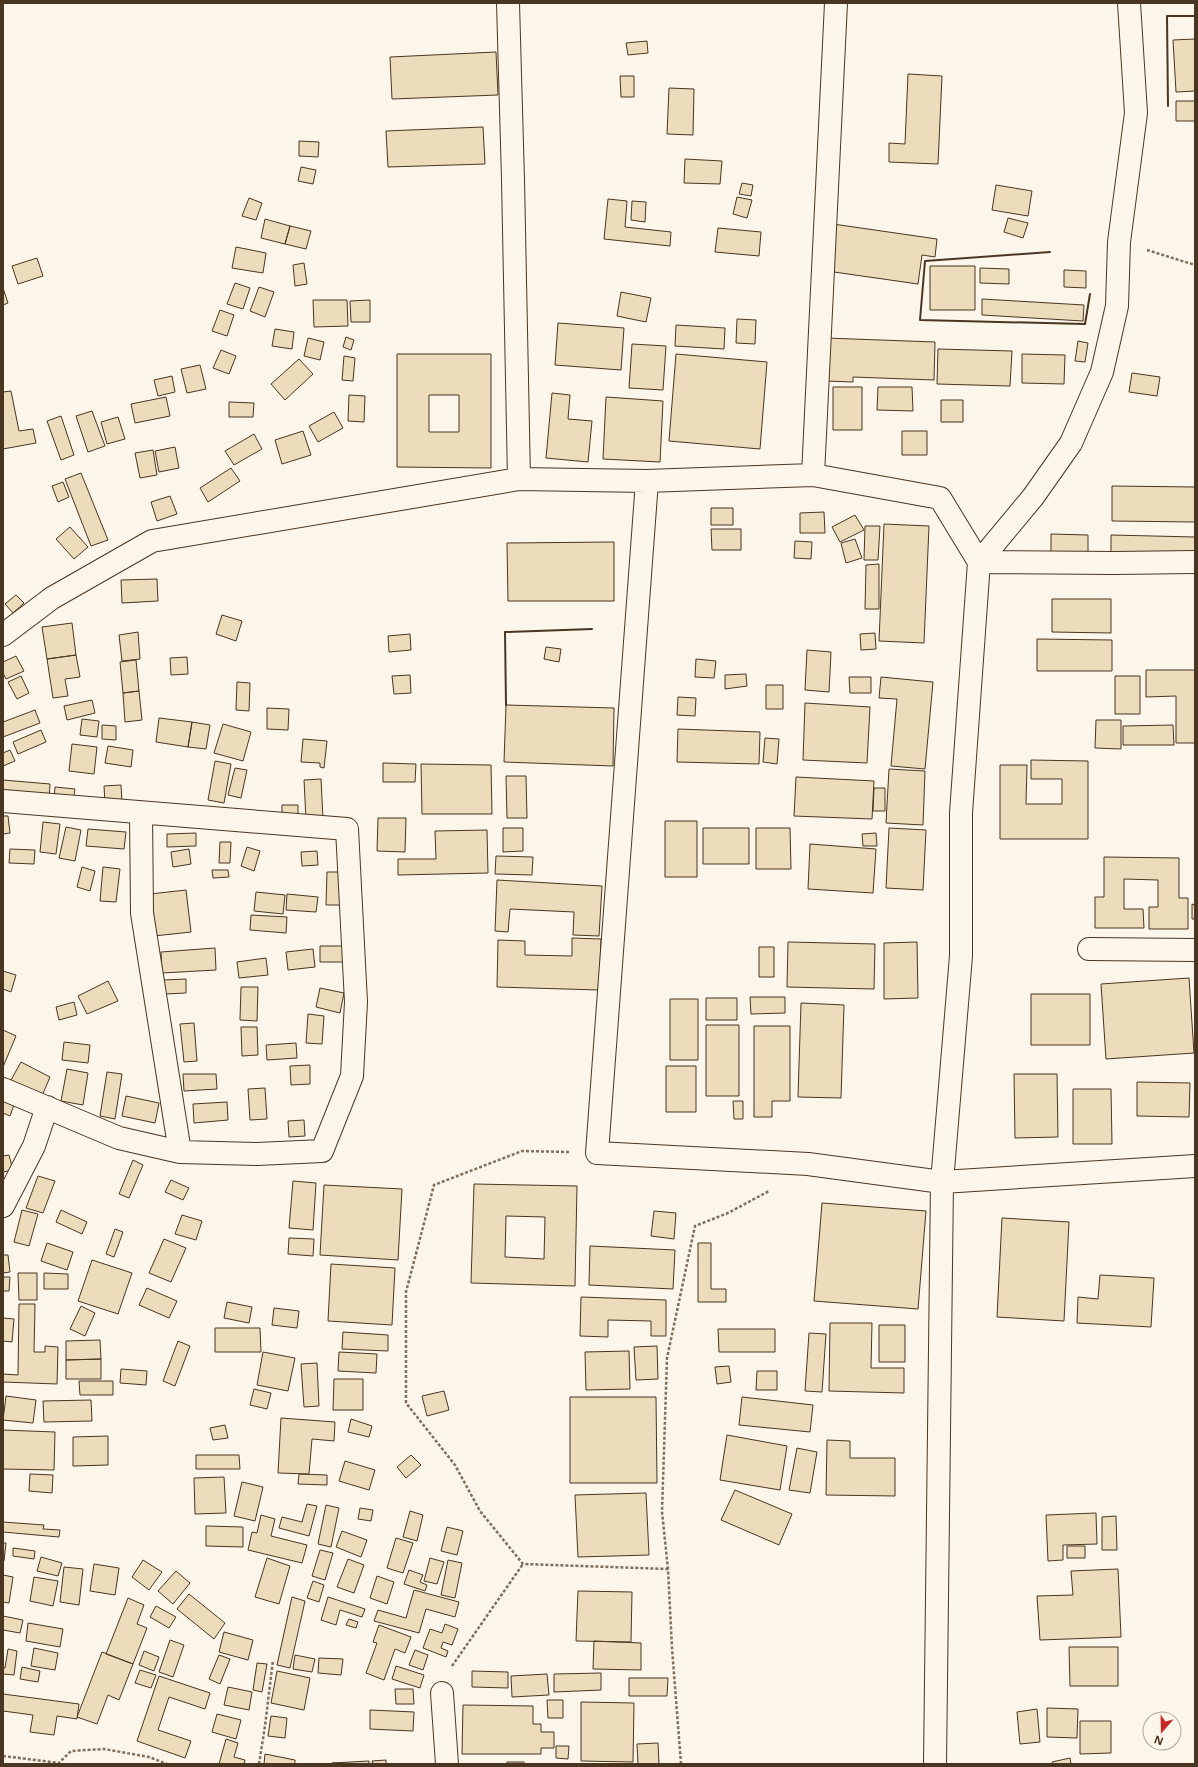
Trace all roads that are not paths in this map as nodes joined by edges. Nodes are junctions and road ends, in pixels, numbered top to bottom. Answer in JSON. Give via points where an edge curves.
{"nodes":[{"id":1,"x":508,"y":3,"type":"edge"},
{"id":2,"x":836,"y":3,"type":"edge"},
{"id":3,"x":1129,"y":3,"type":"edge"},
{"id":4,"x":813,"y":475,"type":"junction"},
{"id":5,"x":519,"y":479,"type":"junction"},
{"id":6,"x":647,"y":481,"type":"junction"},
{"id":7,"x":979,"y":562,"type":"junction"},
{"id":8,"x":1195,"y":562,"type":"edge"},
{"id":9,"x":3,"y":636,"type":"edge"},
{"id":10,"x":3,"y":801,"type":"edge"},
{"id":11,"x":141,"y":813,"type":"junction"},
{"id":12,"x":1089,"y":949,"type":"dead end"},
{"id":13,"x":1195,"y":950,"type":"edge"},
{"id":14,"x":3,"y":1089,"type":"edge"},
{"id":15,"x":47,"y":1107,"type":"junction"},
{"id":16,"x":180,"y":1152,"type":"junction"},
{"id":17,"x":1195,"y":1166,"type":"edge"},
{"id":18,"x":942,"y":1182,"type":"junction"},
{"id":19,"x":3,"y":1206,"type":"edge"},
{"id":20,"x":442,"y":1693,"type":"road end"},
{"id":21,"x":447,"y":1764,"type":"edge"},
{"id":22,"x":935,"y":1764,"type":"edge"}],
"edges":[{"from":1,"to":5,"type":"street"},
{"from":2,"to":4,"type":"street"},
{"from":3,"to":7,"type":"street","via":[[1136,113],[1119,242],[1117,306],[1102,372],[1070,443],[1033,497]]},
{"from":4,"to":6,"type":"street"},
{"from":4,"to":7,"type":"street","via":[[940,498]]},
{"from":5,"to":6,"type":"street"},
{"from":5,"to":9,"type":"street","via":[[152,541],[52,598]]},
{"from":6,"to":18,"type":"street","via":[[596,1153],[808,1164]]},
{"from":7,"to":8,"type":"street"},
{"from":7,"to":18,"type":"street","via":[[961,813],[961,956]]},
{"from":10,"to":11,"type":"street"},
{"from":11,"to":16,"type":"street","via":[[142,913]]},
{"from":11,"to":16,"type":"street","via":[[347,829],[356,1002],[352,1076],[322,1151],[257,1154]]},
{"from":12,"to":13,"type":"street"},
{"from":14,"to":15,"type":"street"},
{"from":15,"to":16,"type":"street","via":[[120,1138]]},
{"from":15,"to":19,"type":"street","via":[[34,1146]]},
{"from":17,"to":18,"type":"street"},
{"from":18,"to":22,"type":"street"},
{"from":20,"to":21,"type":"street"}]}
